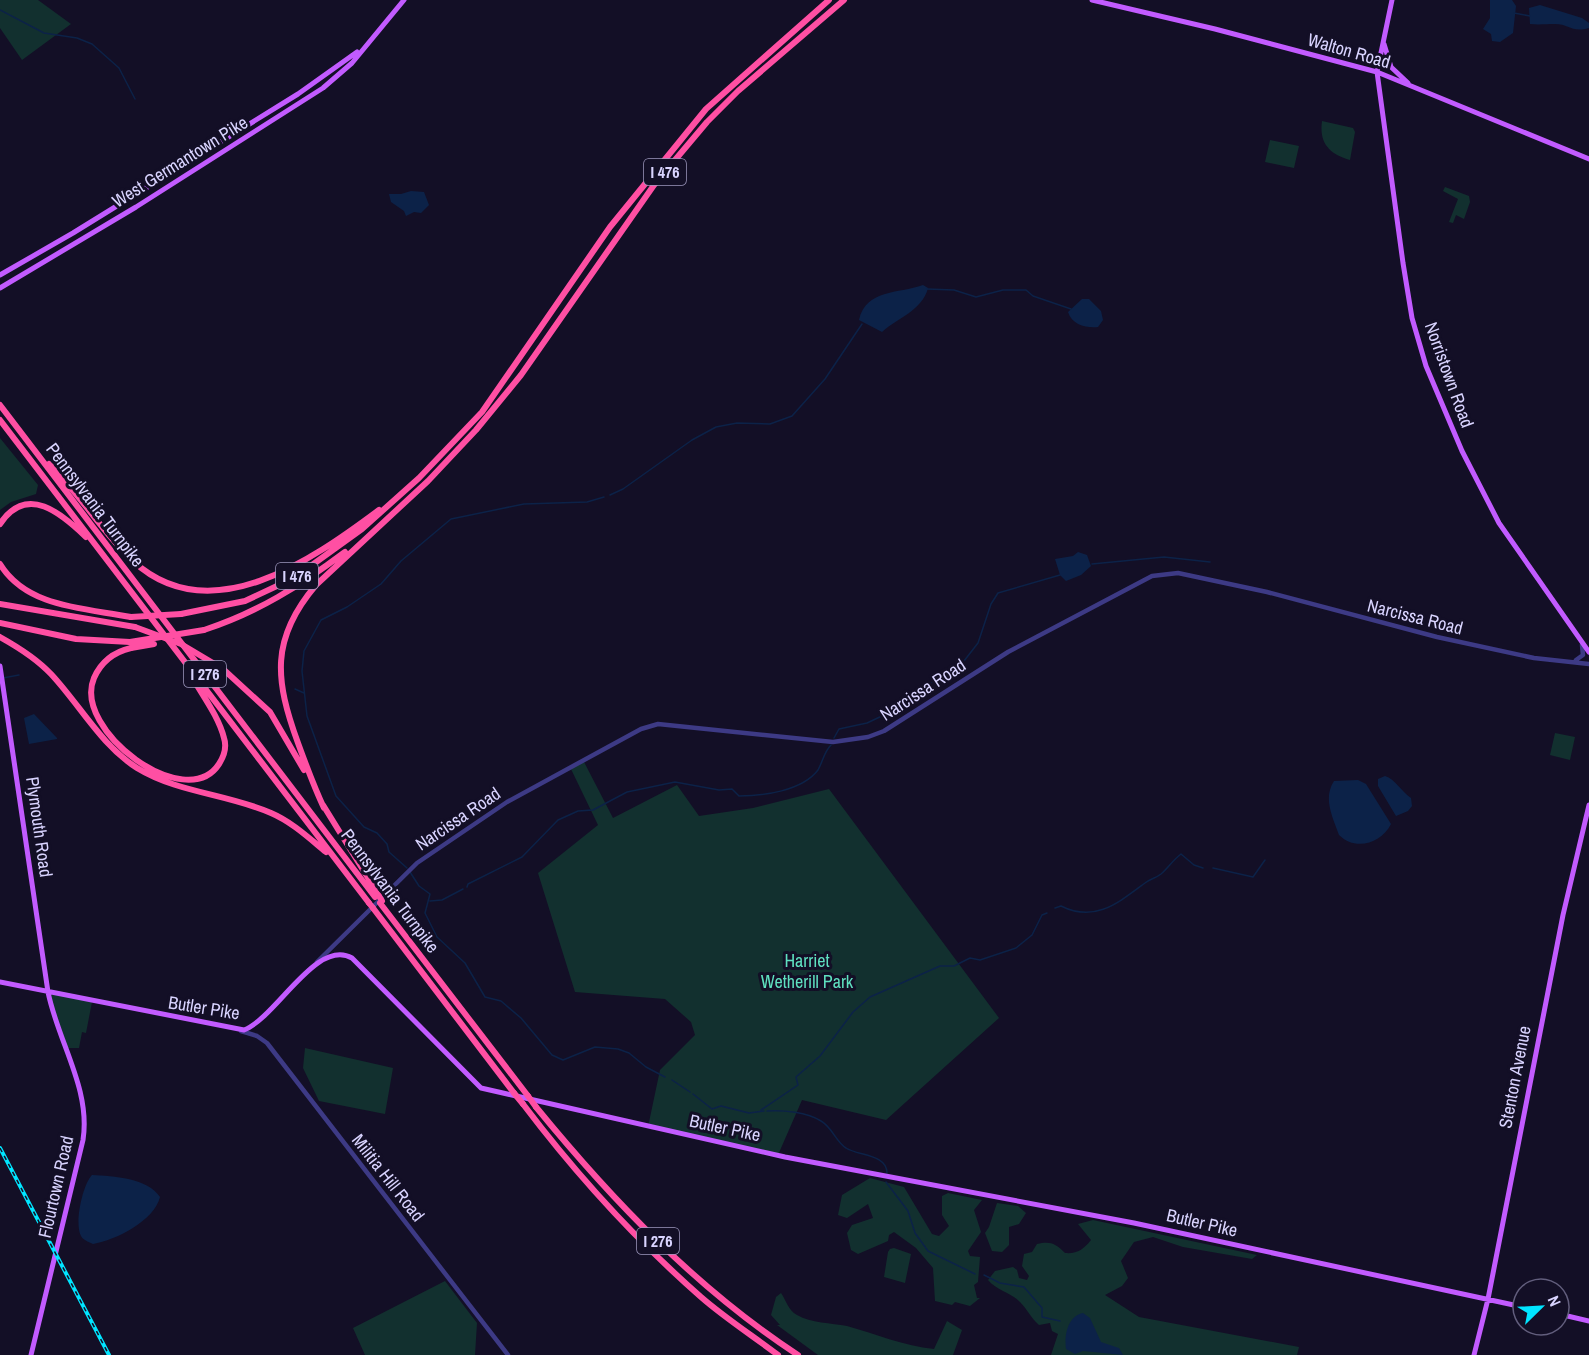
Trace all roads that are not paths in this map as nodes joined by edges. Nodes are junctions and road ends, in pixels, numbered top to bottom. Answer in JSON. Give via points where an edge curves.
{"nodes":[{"id":1,"x":404,"y":0,"type":"edge"},
{"id":2,"x":829,"y":0,"type":"edge"},
{"id":3,"x":844,"y":0,"type":"edge"},
{"id":4,"x":1092,"y":0,"type":"edge"},
{"id":5,"x":1392,"y":0,"type":"edge"},
{"id":6,"x":1383,"y":41,"type":"junction"},
{"id":7,"x":364,"y":46,"type":"junction"},
{"id":8,"x":1377,"y":72,"type":"junction"},
{"id":9,"x":1414,"y":87,"type":"junction"},
{"id":10,"x":1589,"y":159,"type":"edge"},
{"id":11,"x":0,"y":274,"type":"edge"},
{"id":12,"x":0,"y":288,"type":"edge"},
{"id":13,"x":0,"y":405,"type":"edge"},
{"id":14,"x":0,"y":420,"type":"edge"},
{"id":15,"x":35,"y":451,"type":"junction"},
{"id":16,"x":419,"y":478,"type":"junction"},
{"id":17,"x":0,"y":524,"type":"edge"},
{"id":18,"x":368,"y":535,"type":"junction"},
{"id":19,"x":101,"y":552,"type":"junction"},
{"id":20,"x":0,"y":564,"type":"edge"},
{"id":21,"x":0,"y":604,"type":"edge"},
{"id":22,"x":86,"y":617,"type":"junction"},
{"id":23,"x":131,"y":617,"type":"junction"},
{"id":24,"x":0,"y":622,"type":"edge"},
{"id":25,"x":0,"y":637,"type":"edge"},
{"id":26,"x":1582,"y":642,"type":"junction"},
{"id":27,"x":131,"y":645,"type":"junction"},
{"id":28,"x":1589,"y":652,"type":"edge"},
{"id":29,"x":182,"y":660,"type":"junction"},
{"id":30,"x":1573,"y":661,"type":"junction"},
{"id":31,"x":1589,"y":663,"type":"edge"},
{"id":32,"x":0,"y":666,"type":"edge"},
{"id":33,"x":1589,"y":805,"type":"edge"},
{"id":34,"x":324,"y":808,"type":"junction"},
{"id":35,"x":335,"y":859,"type":"junction"},
{"id":36,"x":378,"y":899,"type":"junction"},
{"id":37,"x":317,"y":962,"type":"junction"},
{"id":38,"x":0,"y":982,"type":"edge"},
{"id":39,"x":48,"y":993,"type":"junction"},
{"id":40,"x":238,"y":1031,"type":"junction"},
{"id":41,"x":1488,"y":1299,"type":"junction"},
{"id":42,"x":1511,"y":1304,"type":"edge"},
{"id":43,"x":1571,"y":1317,"type":"edge"},
{"id":44,"x":1589,"y":1321,"type":"edge"},
{"id":45,"x":30,"y":1355,"type":"edge"},
{"id":46,"x":508,"y":1355,"type":"edge"},
{"id":47,"x":778,"y":1355,"type":"edge"},
{"id":48,"x":798,"y":1355,"type":"edge"},
{"id":49,"x":1474,"y":1355,"type":"edge"}],
"edges":[{"from":1,"to":7,"type":"main road","name":"West Germantown Pike"},
{"from":2,"to":16,"type":"highway","number":"I 476","via":[[706,109],[610,227],[510,376],[482,412]]},
{"from":3,"to":18,"type":"highway","number":"I 476","via":[[707,122],[628,219],[521,375],[449,460]]},
{"from":4,"to":8,"type":"main road","name":"Walton Road"},
{"from":5,"to":6,"type":"main road","name":"Norristown Road"},
{"from":6,"to":8,"type":"main road","name":"Norristown Road"},
{"from":6,"to":9,"type":"main road","via":[[1391,67]]},
{"from":7,"to":11,"type":"main road","name":"West Germantown Pike","via":[[298,94]]},
{"from":7,"to":12,"type":"main road","name":"West Germantown Pike","via":[[339,75],[307,99]]},
{"from":8,"to":9,"type":"main road","name":"Walton Road"},
{"from":8,"to":26,"type":"main road","name":"Norristown Road","via":[[1412,318],[1426,366],[1471,470],[1499,523]]},
{"from":9,"to":10,"type":"main road","name":"Walton Road"},
{"from":13,"to":15,"type":"highway","name":"Pennsylvania Turnpike","number":"I 276"},
{"from":14,"to":19,"type":"highway","name":"Pennsylvania Turnpike","number":"I 276"},
{"from":15,"to":16,"type":"highway","via":[[143,570],[165,583],[203,593],[251,585],[315,553]]},
{"from":15,"to":36,"type":"highway","name":"Pennsylvania Turnpike","number":"I 276"},
{"from":16,"to":23,"type":"highway","number":"I 476","bridge":true,"via":[[362,529],[294,578],[245,601],[181,614]]},
{"from":17,"to":19,"type":"highway","via":[[17,509],[43,505],[61,514]]},
{"from":18,"to":27,"type":"highway","number":"I 476","bridge":true,"via":[[312,577],[262,607],[172,640]]},
{"from":18,"to":34,"type":"highway","via":[[300,603],[282,646],[283,699]]},
{"from":19,"to":29,"type":"highway","name":"Pennsylvania Turnpike","number":"I 276"},
{"from":20,"to":23,"type":"highway","via":[[18,586],[40,598]]},
{"from":21,"to":22,"type":"highway","number":"I 476"},
{"from":22,"to":23,"type":"highway","number":"I 476"},
{"from":22,"to":34,"type":"highway","bridge":true,"via":[[135,627],[181,644],[242,684],[277,721]]},
{"from":24,"to":27,"type":"highway","via":[[76,639]]},
{"from":25,"to":35,"type":"highway","via":[[51,674],[111,748],[137,768],[167,782],[273,813]]},
{"from":26,"to":28,"type":"main road","name":"Norristown Road"},
{"from":26,"to":30,"type":"street","via":[[1583,655]]},
{"from":27,"to":29,"type":"highway","via":[[112,656],[95,676],[92,691],[96,713],[113,739],[139,761],[165,775],[195,780],[217,767],[225,751],[225,739]]},
{"from":29,"to":35,"type":"highway","name":"Pennsylvania Turnpike","number":"I 276"},
{"from":30,"to":31,"type":"street","name":"Narcissa Road"},
{"from":30,"to":37,"type":"street","name":"Narcissa Road","via":[[1523,656],[1267,592],[1163,573],[1008,652],[884,731],[868,737],[833,741],[646,726],[502,805],[409,870]]},
{"from":32,"to":39,"type":"main road","name":"Plymouth Road"},
{"from":33,"to":41,"type":"main road","name":"Stenton Avenue"},
{"from":34,"to":36,"type":"highway"},
{"from":35,"to":47,"type":"highway","name":"Pennsylvania Turnpike","number":"I 276","bridge":true,"via":[[556,1148],[619,1219],[702,1298]]},
{"from":36,"to":48,"type":"highway","name":"Pennsylvania Turnpike","number":"I 276","bridge":true,"via":[[586,1167],[682,1265]]},
{"from":37,"to":40,"type":"main road","name":"Butler Pike","via":[[263,1020]]},
{"from":37,"to":41,"type":"main road","name":"Butler Pike","via":[[334,953],[352,958],[481,1088],[808,1162],[1134,1223]]},
{"from":38,"to":39,"type":"main road","name":"Butler Pike"},
{"from":39,"to":40,"type":"main road","name":"Butler Pike"},
{"from":39,"to":45,"type":"main road","name":"Flourtown Road","via":[[81,1091],[85,1124]]},
{"from":40,"to":46,"type":"street","name":"Militia Hill Road","via":[[267,1043]]},
{"from":41,"to":42,"type":"main road","name":"Butler Pike"},
{"from":41,"to":49,"type":"main road","name":"Stenton Avenue"},
{"from":43,"to":44,"type":"main road"}]}
